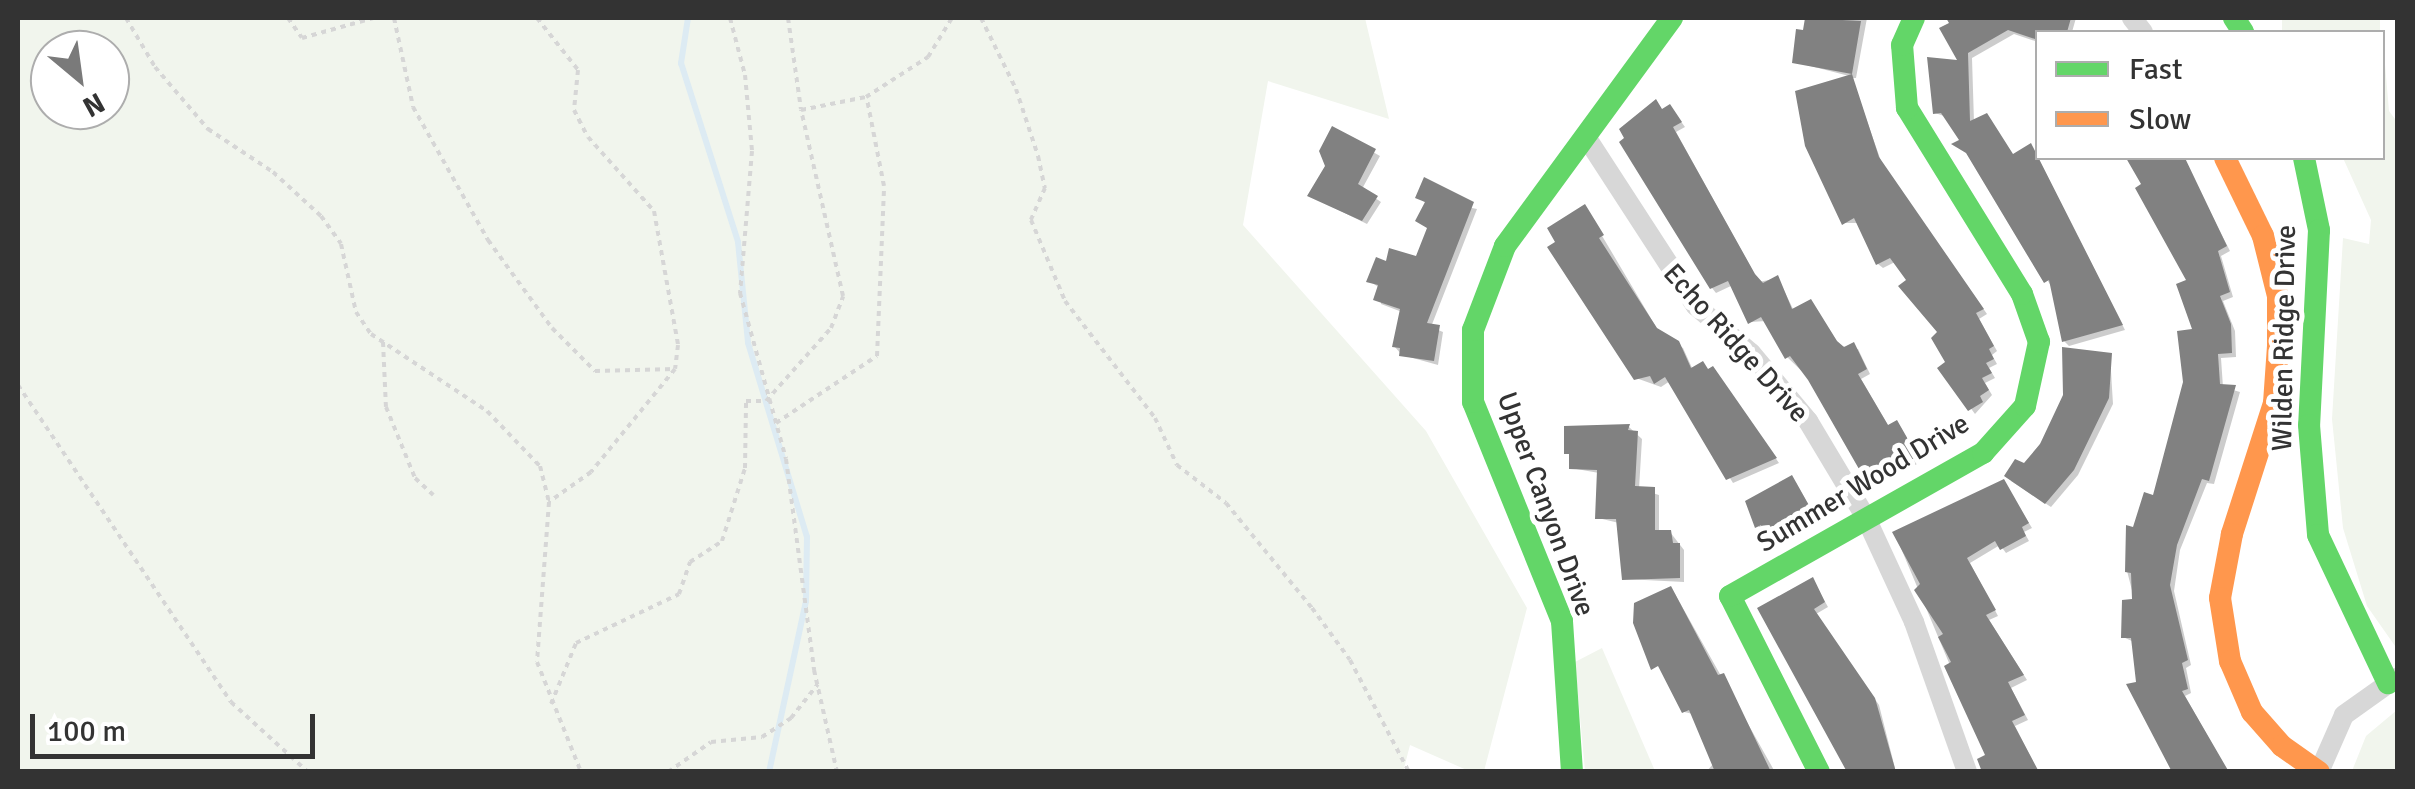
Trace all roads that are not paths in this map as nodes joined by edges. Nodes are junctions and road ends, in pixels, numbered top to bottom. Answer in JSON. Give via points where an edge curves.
{"nodes":[{"id":1,"x":1672,"y":18,"type":"edge"},
{"id":2,"x":1914,"y":18,"type":"edge"},
{"id":3,"x":1588,"y":140,"type":"junction"},
{"id":4,"x":2226,"y":160,"type":"edge"},
{"id":5,"x":2304,"y":160,"type":"edge"},
{"id":6,"x":1866,"y":518,"type":"junction"},
{"id":7,"x":2393,"y":680,"type":"edge"},
{"id":8,"x":1572,"y":772,"type":"edge"},
{"id":9,"x":1819,"y":772,"type":"edge"},
{"id":10,"x":1967,"y":772,"type":"edge"},
{"id":11,"x":2319,"y":772,"type":"edge"}],
"edges":[{"from":1,"to":3,"type":"street","name":"Upper Canyon Drive"},
{"from":2,"to":6,"type":"street","name":"Summer Wood Drive","via":[[1902,45],[1908,108],[2022,294],[2039,342],[2026,406],[1983,452]]},
{"from":3,"to":6,"type":"street","name":"Echo Ridge Drive","via":[[1638,210],[1662,262],[1808,421]]},
{"from":3,"to":8,"type":"street","name":"Upper Canyon Drive","via":[[1505,246],[1473,330],[1473,402],[1562,620]]},
{"from":4,"to":11,"type":"street","via":[[2263,236],[2278,296],[2278,346],[2274,403],[2232,534],[2220,598],[2230,661],[2252,712],[2282,746]]},
{"from":5,"to":7,"type":"street","name":"Wilden Ridge Drive","via":[[2320,230],[2309,425],[2318,535]]},
{"from":6,"to":9,"type":"street","name":"Summer Wood Drive","via":[[1730,596]]},
{"from":6,"to":10,"type":"street","name":"Echo Ridge Drive","via":[[1914,622]]},
{"from":7,"to":11,"type":"street","via":[[2344,715]]}]}
